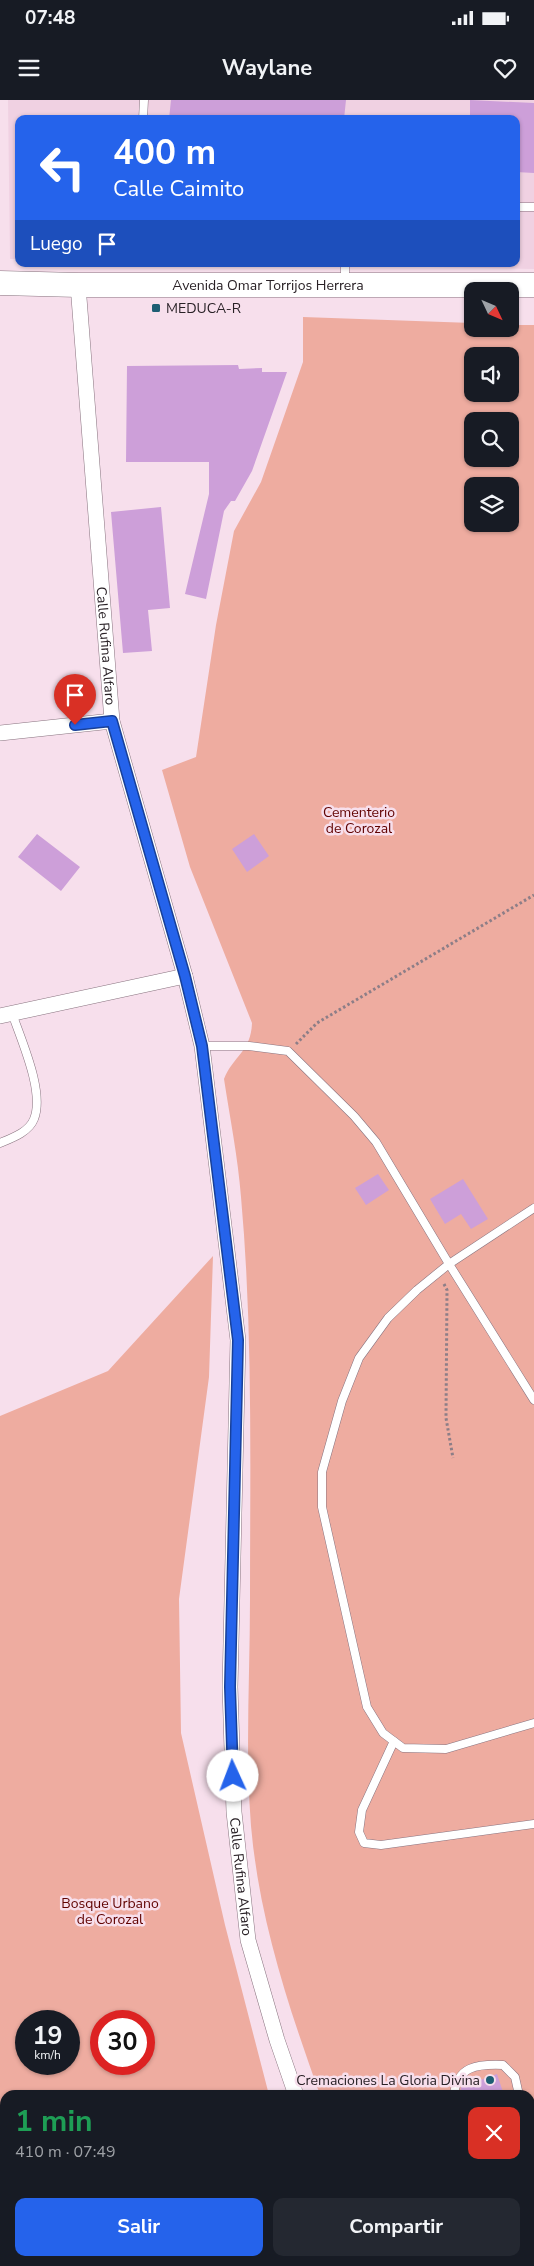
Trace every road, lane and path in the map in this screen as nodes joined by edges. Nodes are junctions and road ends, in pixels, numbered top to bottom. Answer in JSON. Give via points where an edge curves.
{"nodes":[{"id":1,"x":144,"y":100,"type":"edge"},
{"id":2,"x":142,"y":115,"type":"edge"},
{"id":3,"x":520,"y":207,"type":"edge"},
{"id":4,"x":534,"y":207,"type":"edge"},
{"id":5,"x":345,"y":274,"type":"edge"},
{"id":6,"x":0,"y":283,"type":"edge"},
{"id":7,"x":534,"y":284,"type":"edge"},
{"id":8,"x":78,"y":285,"type":"junction"},
{"id":9,"x":112,"y":721,"type":"junction"},
{"id":10,"x":0,"y":733,"type":"edge"},
{"id":11,"x":534,"y":895,"type":"edge"},
{"id":12,"x":185,"y":976,"type":"junction"},
{"id":13,"x":6,"y":1014,"type":"edge"},
{"id":14,"x":202,"y":1046,"type":"junction"},
{"id":15,"x":288,"y":1051,"type":"junction"},
{"id":16,"x":0,"y":1143,"type":"edge"},
{"id":17,"x":534,"y":1208,"type":"edge"},
{"id":18,"x":449,"y":1264,"type":"junction"},
{"id":19,"x":440,"y":1272,"type":"junction"},
{"id":20,"x":522,"y":1381,"type":"junction"},
{"id":21,"x":534,"y":1388,"type":"edge"},
{"id":22,"x":534,"y":1400,"type":"edge"},
{"id":23,"x":453,"y":1458,"type":"dead end"},
{"id":24,"x":534,"y":1723,"type":"edge"},
{"id":25,"x":394,"y":1741,"type":"junction"},
{"id":26,"x":534,"y":1824,"type":"edge"},
{"id":27,"x":294,"y":2090,"type":"edge"},
{"id":28,"x":454,"y":2090,"type":"edge"},
{"id":29,"x":518,"y":2090,"type":"edge"}],
"edges":[{"from":1,"to":2,"type":"lane"},
{"from":3,"to":4,"type":"lane"},
{"from":5,"to":7,"type":"main road","name":"Avenida Omar Torrijos Herrera"},
{"from":5,"to":8,"type":"main road","name":"Avenida Omar Torrijos Herrera"},
{"from":6,"to":8,"type":"main road","name":"Avenida Omar Torrijos Herrera"},
{"from":8,"to":9,"type":"street","name":"Calle Rufina Alfaro"},
{"from":9,"to":10,"type":"street"},
{"from":9,"to":12,"type":"street","name":"Calle Rufina Alfaro"},
{"from":11,"to":15,"type":"path","via":[[317,1023]]},
{"from":12,"to":13,"type":"street"},
{"from":12,"to":14,"type":"street","name":"Calle Rufina Alfaro"},
{"from":13,"to":16,"type":"lane","via":[[38,1096],[34,1120],[18,1136]]},
{"from":14,"to":15,"type":"lane","via":[[249,1046]]},
{"from":14,"to":27,"type":"street","name":"Calle Rufina Alfaro","via":[[238,1340],[230,1687],[234,1812],[248,1940]]},
{"from":15,"to":18,"type":"lane","via":[[376,1142]]},
{"from":17,"to":18,"type":"lane"},
{"from":18,"to":19,"type":"lane"},
{"from":18,"to":20,"type":"lane"},
{"from":19,"to":23,"type":"path","via":[[447,1290],[446,1418]]},
{"from":19,"to":25,"type":"lane","via":[[388,1318],[359,1358],[342,1401],[322,1472],[322,1507],[367,1707],[383,1734]]},
{"from":20,"to":21,"type":"lane"},
{"from":20,"to":22,"type":"lane"},
{"from":24,"to":25,"type":"lane","via":[[446,1749],[404,1748]]},
{"from":25,"to":26,"type":"lane","via":[[362,1810],[358,1832],[364,1843],[381,1845]]},
{"from":28,"to":29,"type":"lane","via":[[455,2081],[466,2070],[486,2064],[503,2064],[515,2076]]}]}
